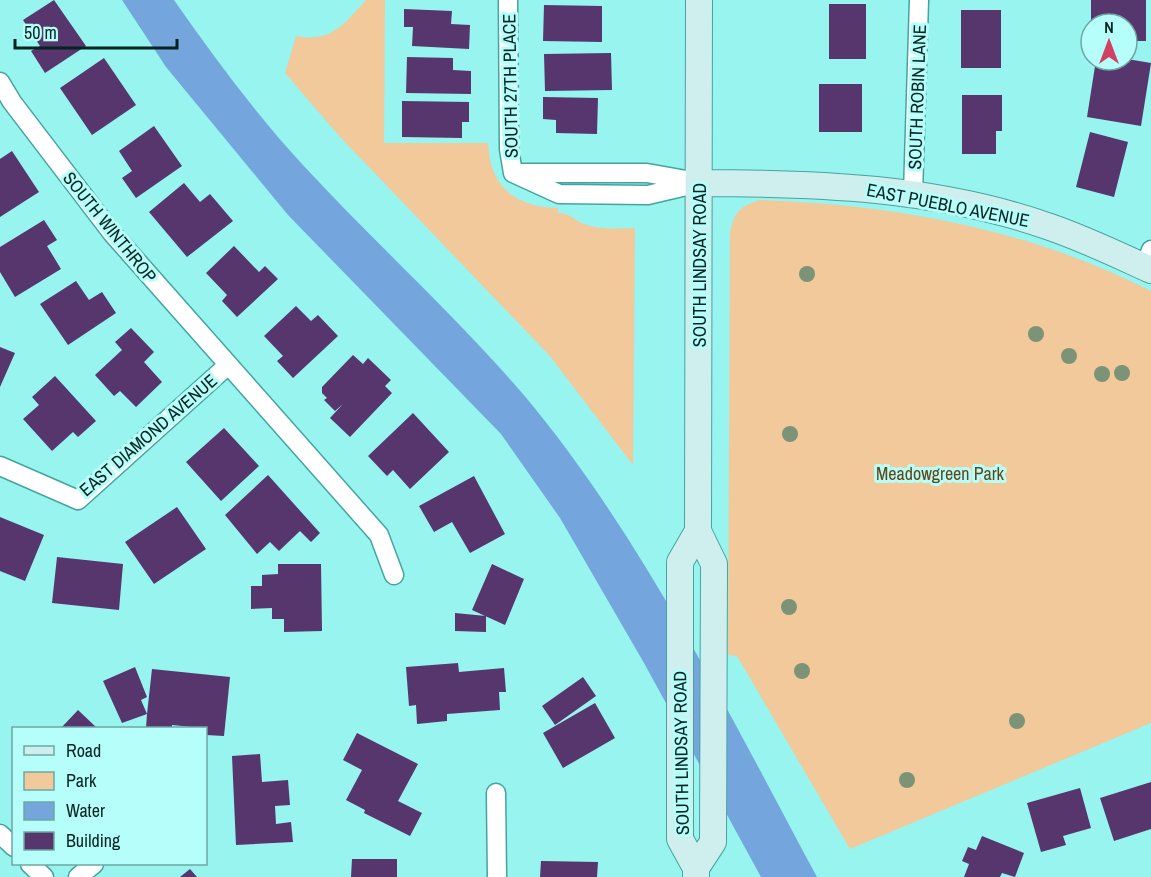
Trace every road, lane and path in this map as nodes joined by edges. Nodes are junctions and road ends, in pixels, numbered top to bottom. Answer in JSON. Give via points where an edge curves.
{"nodes":[{"id":1,"x":508,"y":0,"type":"edge"},
{"id":2,"x":699,"y":0,"type":"edge"},
{"id":3,"x":920,"y":0,"type":"edge"},
{"id":4,"x":0,"y":82,"type":"edge"},
{"id":5,"x":6,"y":105,"type":"edge"},
{"id":6,"x":513,"y":173,"type":"joint"},
{"id":7,"x":699,"y":183,"type":"junction"},
{"id":8,"x":913,"y":194,"type":"junction"},
{"id":9,"x":1149,"y":262,"type":"edge"},
{"id":10,"x":227,"y":366,"type":"junction"},
{"id":11,"x":0,"y":466,"type":"edge"},
{"id":12,"x":698,"y":531,"type":"junction"},
{"id":13,"x":394,"y":575,"type":"dead end"},
{"id":14,"x":496,"y":793,"type":"dead end"},
{"id":15,"x":0,"y":834,"type":"edge"},
{"id":16,"x":12,"y":845,"type":"edge"},
{"id":17,"x":31,"y":865,"type":"edge"},
{"id":18,"x":93,"y":865,"type":"edge"},
{"id":19,"x":696,"y":872,"type":"edge"},
{"id":20,"x":44,"y":877,"type":"edge"},
{"id":21,"x":78,"y":877,"type":"edge"},
{"id":22,"x":497,"y":877,"type":"edge"}],
"edges":[{"from":1,"to":6,"type":"street","name":"SOUTH 27TH PLACE","via":[[509,149]]},
{"from":2,"to":7,"type":"main road","name":"SOUTH LINDSAY ROAD"},
{"from":3,"to":8,"type":"street","name":"SOUTH ROBIN LANE"},
{"from":4,"to":5,"type":"street","name":"SOUTH WINTHROP"},
{"from":5,"to":10,"type":"street","name":"SOUTH WINTHROP"},
{"from":6,"to":7,"type":"street","name":"EAST PUEBLO AVENUE","via":[[559,194],[648,195]]},
{"from":7,"to":8,"type":"main road","name":"EAST PUEBLO AVENUE","via":[[798,183]]},
{"from":7,"to":12,"type":"main road","name":"SOUTH LINDSAY ROAD"},
{"from":8,"to":9,"type":"main road","name":"EAST PUEBLO AVENUE","via":[[1048,226]]},
{"from":10,"to":11,"type":"street","name":"EAST DIAMOND AVENUE","via":[[78,500]]},
{"from":10,"to":13,"type":"street","name":"SOUTH WINTHROP","via":[[380,535]]},
{"from":12,"to":19,"type":"main road","name":"SOUTH LINDSAY ROAD","via":[[714,564],[713,843]]},
{"from":12,"to":19,"type":"main road","name":"SOUTH LINDSAY ROAD","via":[[680,562],[680,839]]},
{"from":14,"to":22,"type":"street"},
{"from":15,"to":16,"type":"street"},
{"from":17,"to":20,"type":"street"},
{"from":18,"to":21,"type":"street"}]}
